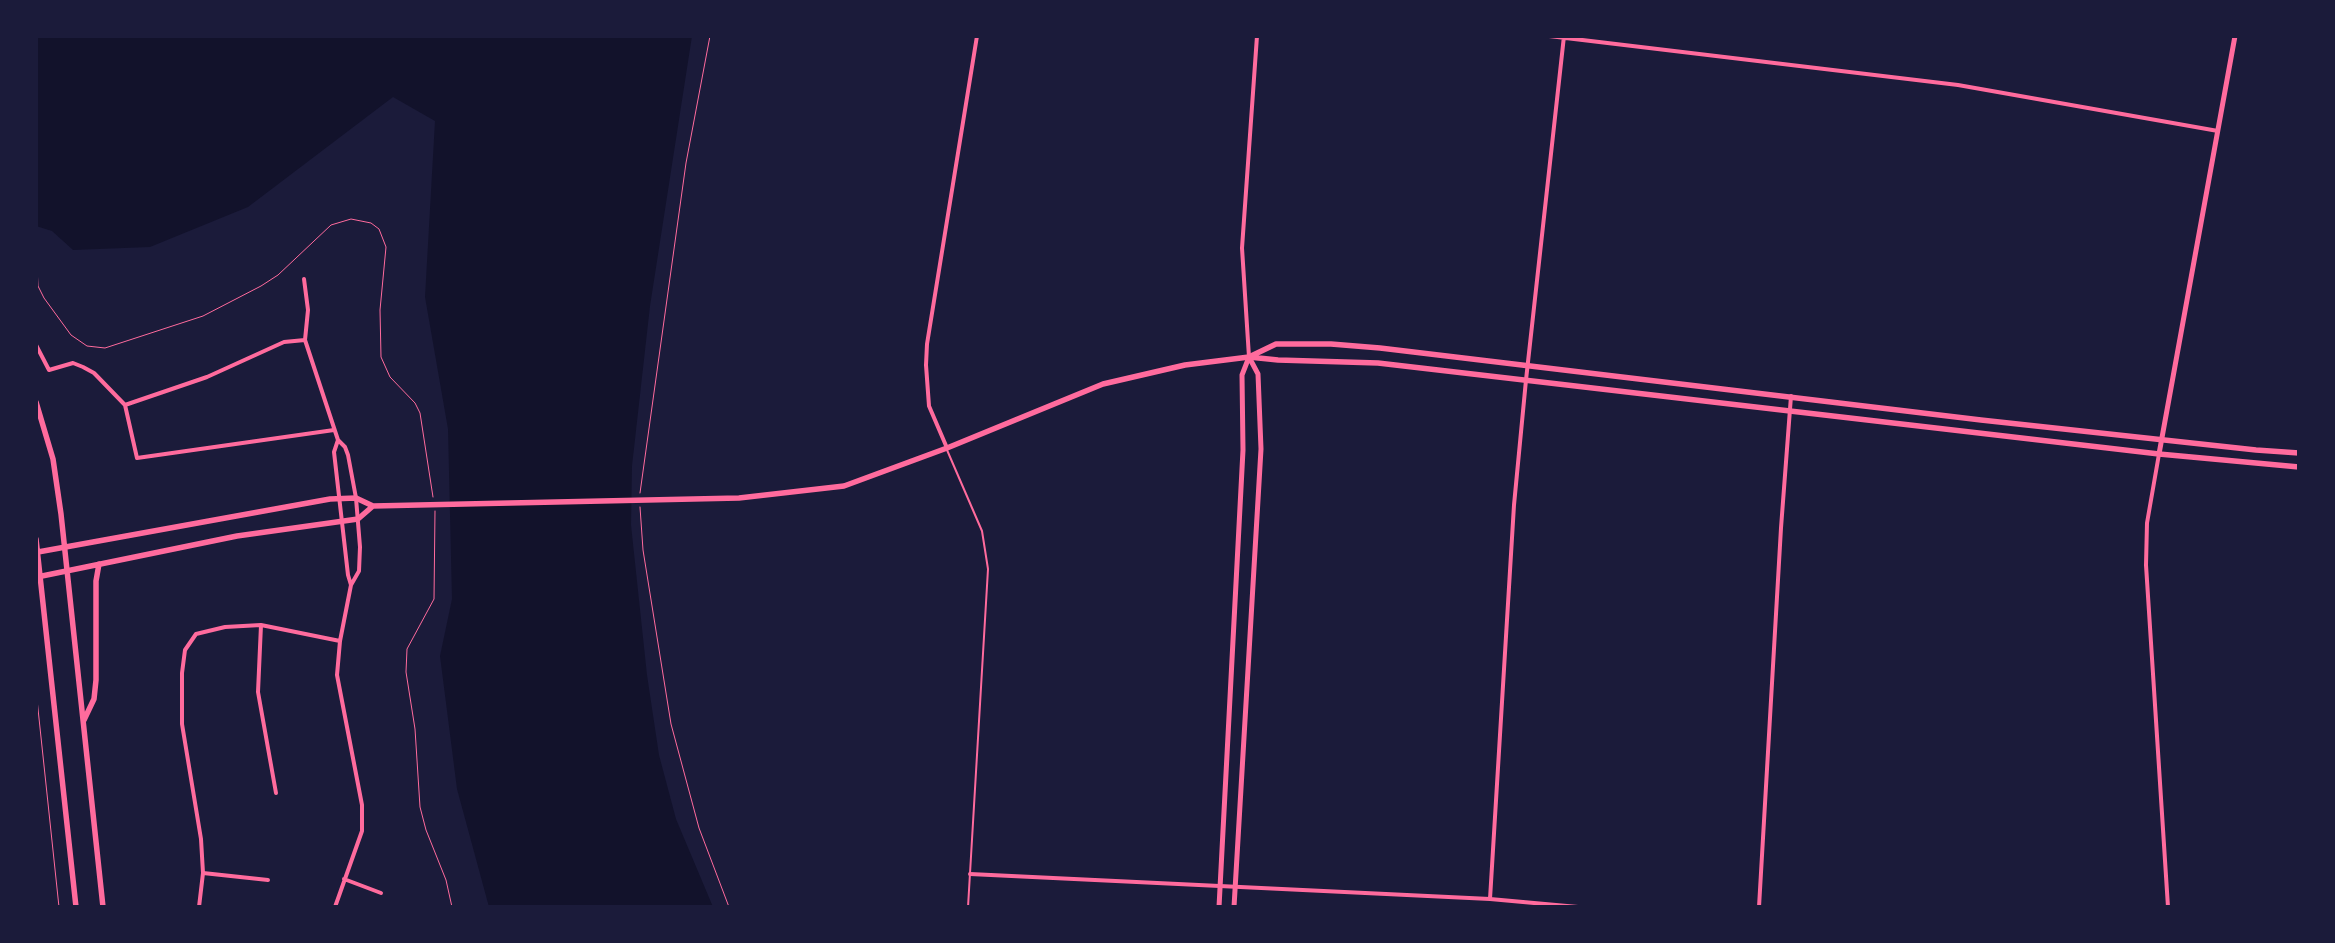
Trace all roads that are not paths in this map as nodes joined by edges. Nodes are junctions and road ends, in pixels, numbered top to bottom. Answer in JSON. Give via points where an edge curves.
{"nodes":[{"id":1,"x":977,"y":36,"type":"edge"},
{"id":2,"x":1256,"y":36,"type":"edge"},
{"id":3,"x":1549,"y":36,"type":"edge"},
{"id":4,"x":2235,"y":36,"type":"edge"},
{"id":5,"x":1564,"y":37,"type":"edge"},
{"id":6,"x":2218,"y":131,"type":"junction"},
{"id":7,"x":304,"y":280,"type":"dead end"},
{"id":8,"x":305,"y":340,"type":"junction"},
{"id":9,"x":36,"y":345,"type":"edge"},
{"id":10,"x":1249,"y":357,"type":"junction"},
{"id":11,"x":1527,"y":365,"type":"junction"},
{"id":12,"x":1526,"y":380,"type":"junction"},
{"id":13,"x":1791,"y":396,"type":"junction"},
{"id":14,"x":36,"y":402,"type":"edge"},
{"id":15,"x":125,"y":405,"type":"junction"},
{"id":16,"x":1790,"y":410,"type":"junction"},
{"id":17,"x":334,"y":430,"type":"junction"},
{"id":18,"x":2162,"y":438,"type":"junction"},
{"id":19,"x":338,"y":440,"type":"junction"},
{"id":20,"x":946,"y":448,"type":"junction"},
{"id":21,"x":2299,"y":453,"type":"edge"},
{"id":22,"x":2159,"y":454,"type":"junction"},
{"id":23,"x":2299,"y":467,"type":"edge"},
{"id":24,"x":356,"y":498,"type":"junction"},
{"id":25,"x":340,"y":499,"type":"junction"},
{"id":26,"x":373,"y":506,"type":"junction"},
{"id":27,"x":358,"y":518,"type":"junction"},
{"id":28,"x":342,"y":520,"type":"junction"},
{"id":29,"x":36,"y":538,"type":"edge"},
{"id":30,"x":64,"y":547,"type":"junction"},
{"id":31,"x":37,"y":553,"type":"edge"},
{"id":32,"x":99,"y":564,"type":"junction"},
{"id":33,"x":67,"y":570,"type":"junction"},
{"id":34,"x":39,"y":577,"type":"edge"},
{"id":35,"x":351,"y":585,"type":"junction"},
{"id":36,"x":261,"y":625,"type":"junction"},
{"id":37,"x":340,"y":641,"type":"junction"},
{"id":38,"x":83,"y":722,"type":"junction"},
{"id":39,"x":276,"y":794,"type":"dead end"},
{"id":40,"x":203,"y":873,"type":"junction"},
{"id":41,"x":970,"y":874,"type":"junction"},
{"id":42,"x":344,"y":879,"type":"junction"},
{"id":43,"x":268,"y":880,"type":"dead end"},
{"id":44,"x":1220,"y":886,"type":"junction"},
{"id":45,"x":1235,"y":887,"type":"junction"},
{"id":46,"x":382,"y":893,"type":"dead end"},
{"id":47,"x":1490,"y":899,"type":"junction"},
{"id":48,"x":76,"y":907,"type":"edge"},
{"id":49,"x":103,"y":907,"type":"edge"},
{"id":50,"x":199,"y":907,"type":"edge"},
{"id":51,"x":335,"y":907,"type":"edge"},
{"id":52,"x":968,"y":907,"type":"edge"},
{"id":53,"x":1219,"y":907,"type":"edge"},
{"id":54,"x":1234,"y":907,"type":"edge"},
{"id":55,"x":1578,"y":907,"type":"edge"},
{"id":56,"x":1759,"y":907,"type":"edge"},
{"id":57,"x":2168,"y":907,"type":"edge"}],
"edges":[{"from":1,"to":20,"type":"street","via":[[927,344],[929,406]]},
{"from":2,"to":10,"type":"street","via":[[1242,248]]},
{"from":3,"to":5,"type":"street"},
{"from":4,"to":6,"type":"street"},
{"from":5,"to":6,"type":"street","via":[[1958,85]]},
{"from":5,"to":11,"type":"street"},
{"from":6,"to":18,"type":"street"},
{"from":7,"to":8,"type":"street","via":[[308,310]]},
{"from":8,"to":15,"type":"street","via":[[284,342],[207,378]]},
{"from":8,"to":17,"type":"street"},
{"from":9,"to":15,"type":"street","via":[[49,370],[73,363],[83,367],[94,373]]},
{"from":10,"to":11,"type":"main road","via":[[1276,344],[1331,344]]},
{"from":10,"to":12,"type":"main road","via":[[1378,363]]},
{"from":10,"to":20,"type":"main road","via":[[1186,365],[1103,384]]},
{"from":10,"to":44,"type":"street","via":[[1242,375],[1243,450]]},
{"from":10,"to":45,"type":"street","via":[[1258,374],[1261,449]]},
{"from":11,"to":12,"type":"street"},
{"from":11,"to":13,"type":"main road"},
{"from":12,"to":16,"type":"main road"},
{"from":12,"to":47,"type":"street","via":[[1514,505]]},
{"from":13,"to":16,"type":"street"},
{"from":13,"to":18,"type":"main road","via":[[1996,422]]},
{"from":14,"to":30,"type":"main road","via":[[56,477]]},
{"from":15,"to":17,"type":"street","via":[[137,458]]},
{"from":16,"to":22,"type":"main road"},
{"from":16,"to":56,"type":"street"},
{"from":17,"to":19,"type":"street"},
{"from":18,"to":21,"type":"main road"},
{"from":18,"to":22,"type":"street"},
{"from":19,"to":24,"type":"street","via":[[346,449]]},
{"from":19,"to":25,"type":"street","via":[[334,452]]},
{"from":20,"to":26,"type":"main road","via":[[844,486],[739,498]]},
{"from":20,"to":41,"type":"lane","via":[[982,531],[988,569]]},
{"from":22,"to":23,"type":"main road"},
{"from":22,"to":57,"type":"street","via":[[2147,523],[2146,565]]},
{"from":24,"to":25,"type":"main road"},
{"from":24,"to":26,"type":"main road"},
{"from":24,"to":27,"type":"street"},
{"from":25,"to":28,"type":"street"},
{"from":25,"to":30,"type":"main road"},
{"from":26,"to":27,"type":"main road"},
{"from":27,"to":28,"type":"main road"},
{"from":27,"to":35,"type":"street","via":[[359,571]]},
{"from":28,"to":32,"type":"main road","via":[[236,536]]},
{"from":28,"to":35,"type":"street"},
{"from":29,"to":31,"type":"main road"},
{"from":30,"to":31,"type":"main road"},
{"from":30,"to":33,"type":"main road"},
{"from":31,"to":34,"type":"main road"},
{"from":32,"to":33,"type":"main road"},
{"from":32,"to":38,"type":"main road","via":[[96,581],[96,680],[94,699]]},
{"from":33,"to":34,"type":"main road"},
{"from":33,"to":38,"type":"main road"},
{"from":34,"to":48,"type":"main road"},
{"from":35,"to":37,"type":"street"},
{"from":36,"to":37,"type":"street"},
{"from":36,"to":39,"type":"street","via":[[258,692]]},
{"from":36,"to":40,"type":"street","via":[[225,627],[196,634],[186,650],[182,674],[182,724],[201,839]]},
{"from":37,"to":42,"type":"street","via":[[337,675],[362,804],[362,831]]},
{"from":38,"to":49,"type":"main road"},
{"from":40,"to":43,"type":"street"},
{"from":40,"to":50,"type":"street"},
{"from":41,"to":44,"type":"street"},
{"from":41,"to":52,"type":"lane"},
{"from":42,"to":46,"type":"street"},
{"from":42,"to":51,"type":"street"},
{"from":44,"to":45,"type":"street"},
{"from":44,"to":53,"type":"street"},
{"from":45,"to":47,"type":"street"},
{"from":45,"to":54,"type":"street"},
{"from":47,"to":55,"type":"street"}]}
